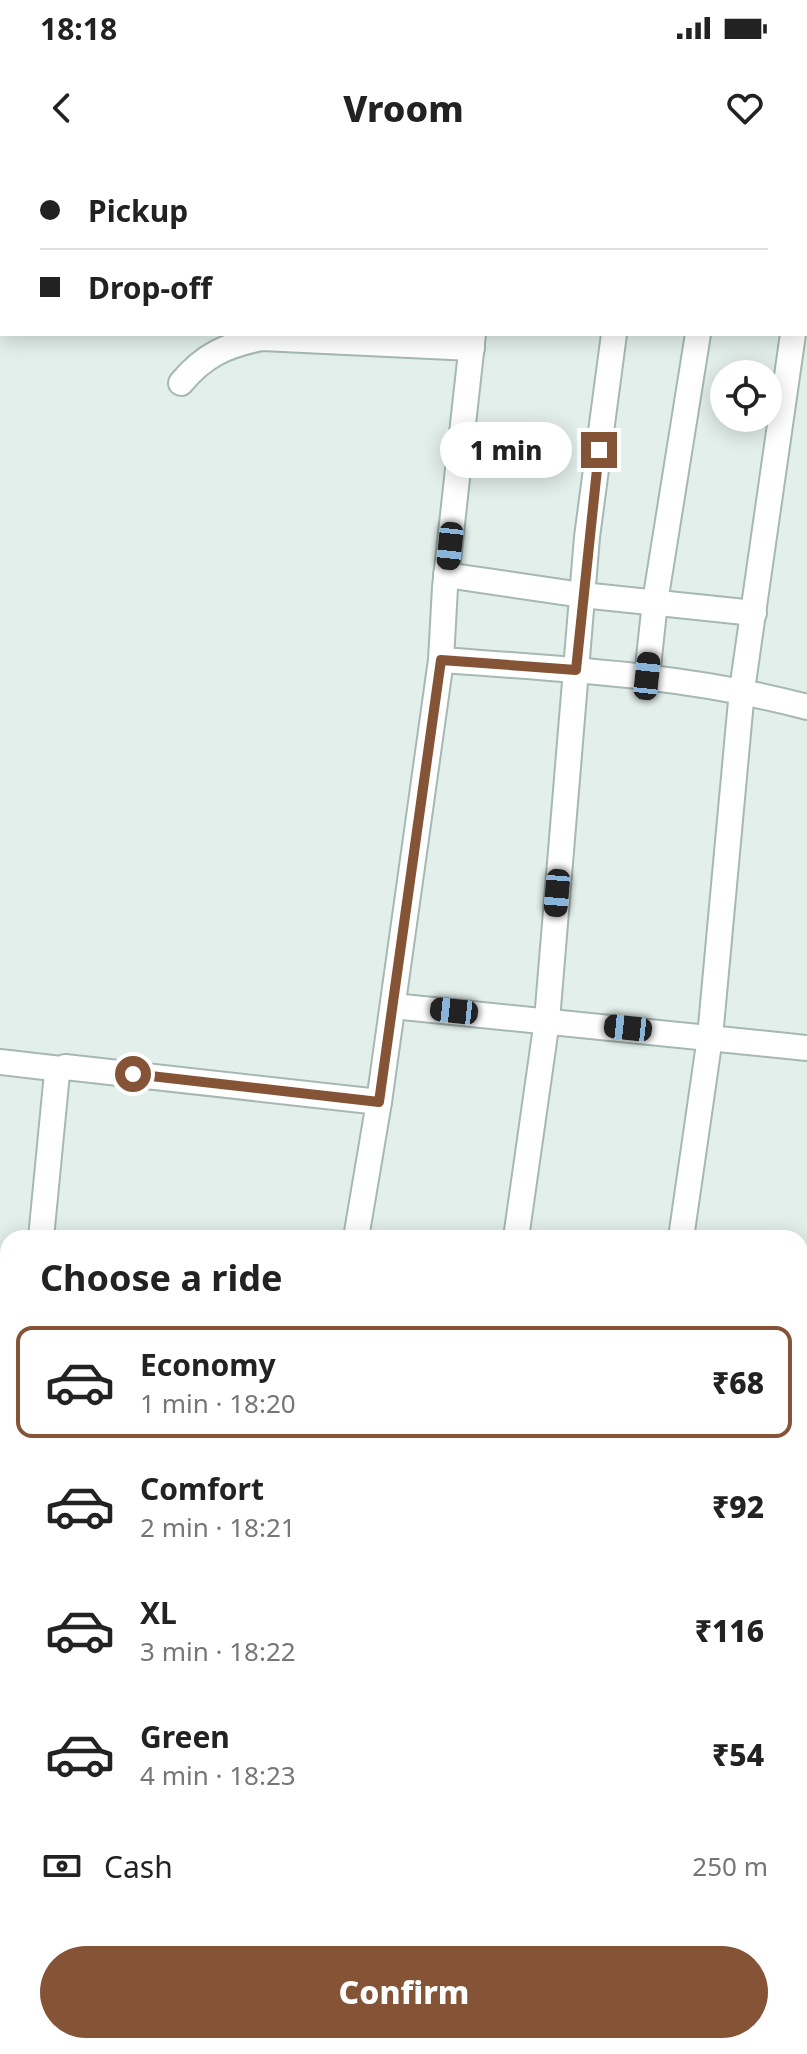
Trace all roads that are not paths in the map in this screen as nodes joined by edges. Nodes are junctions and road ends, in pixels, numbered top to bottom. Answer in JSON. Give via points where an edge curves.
{"nodes":[{"id":1,"x":614,"y":336,"type":"edge"},
{"id":2,"x":698,"y":336,"type":"edge"},
{"id":3,"x":793,"y":336,"type":"edge"},
{"id":4,"x":472,"y":341,"type":"edge"},
{"id":5,"x":181,"y":383,"type":"dead end"},
{"id":6,"x":446,"y":575,"type":"junction"},
{"id":7,"x":582,"y":595,"type":"junction"},
{"id":8,"x":655,"y":602,"type":"junction"},
{"id":9,"x":754,"y":613,"type":"junction"},
{"id":10,"x":441,"y":660,"type":"junction"},
{"id":11,"x":576,"y":670,"type":"junction"},
{"id":12,"x":647,"y":676,"type":"junction"},
{"id":13,"x":742,"y":690,"type":"junction"},
{"id":14,"x":807,"y":707,"type":"edge"},
{"id":15,"x":393,"y":1006,"type":"junction"},
{"id":16,"x":547,"y":1020,"type":"junction"},
{"id":17,"x":710,"y":1037,"type":"junction"},
{"id":18,"x":807,"y":1048,"type":"edge"},
{"id":19,"x":0,"y":1062,"type":"edge"},
{"id":20,"x":61,"y":1069,"type":"junction"},
{"id":21,"x":379,"y":1102,"type":"junction"},
{"id":22,"x":42,"y":1230,"type":"edge"},
{"id":23,"x":357,"y":1230,"type":"edge"},
{"id":24,"x":517,"y":1230,"type":"edge"},
{"id":25,"x":682,"y":1230,"type":"edge"}],
"edges":[{"from":1,"to":7,"type":"street"},
{"from":2,"to":8,"type":"street"},
{"from":3,"to":9,"type":"street"},
{"from":4,"to":5,"type":"street","via":[[262,338],[231,344],[206,357]]},
{"from":4,"to":6,"type":"street"},
{"from":6,"to":7,"type":"street"},
{"from":6,"to":10,"type":"street"},
{"from":7,"to":8,"type":"street"},
{"from":7,"to":11,"type":"street"},
{"from":8,"to":9,"type":"street"},
{"from":8,"to":12,"type":"street"},
{"from":9,"to":13,"type":"street"},
{"from":10,"to":11,"type":"street"},
{"from":10,"to":15,"type":"street"},
{"from":11,"to":12,"type":"street"},
{"from":11,"to":16,"type":"street"},
{"from":12,"to":13,"type":"street"},
{"from":13,"to":14,"type":"street"},
{"from":13,"to":17,"type":"street"},
{"from":15,"to":16,"type":"street"},
{"from":15,"to":21,"type":"street"},
{"from":16,"to":17,"type":"street"},
{"from":16,"to":24,"type":"street"},
{"from":17,"to":18,"type":"street"},
{"from":17,"to":25,"type":"street"},
{"from":19,"to":20,"type":"street"},
{"from":20,"to":21,"type":"street"},
{"from":20,"to":22,"type":"street"},
{"from":21,"to":23,"type":"street"}]}
